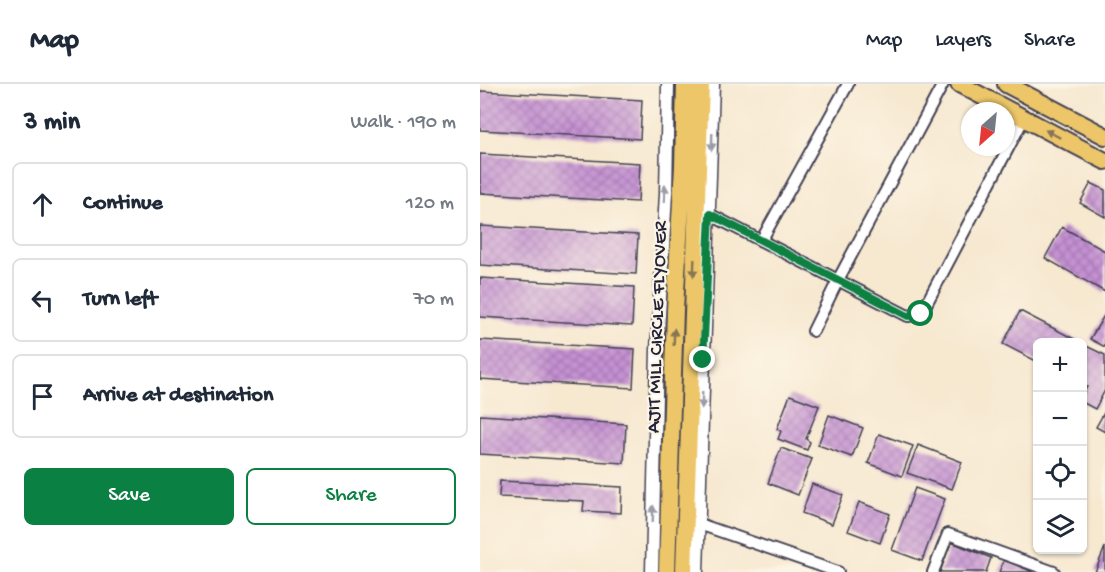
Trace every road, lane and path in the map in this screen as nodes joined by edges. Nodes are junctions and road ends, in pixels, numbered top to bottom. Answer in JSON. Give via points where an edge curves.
{"nodes":[{"id":1,"x":668,"y":84,"type":"edge"},
{"id":2,"x":685,"y":84,"type":"edge"},
{"id":3,"x":701,"y":84,"type":"edge"},
{"id":4,"x":713,"y":84,"type":"edge"},
{"id":5,"x":848,"y":84,"type":"edge"},
{"id":6,"x":943,"y":84,"type":"edge"},
{"id":7,"x":959,"y":84,"type":"edge"},
{"id":8,"x":1006,"y":84,"type":"edge"},
{"id":9,"x":1024,"y":118,"type":"junction"},
{"id":10,"x":1105,"y":136,"type":"edge"},
{"id":11,"x":1105,"y":161,"type":"edge"},
{"id":12,"x":710,"y":214,"type":"junction"},
{"id":13,"x":761,"y":242,"type":"junction"},
{"id":14,"x":838,"y":280,"type":"junction"},
{"id":15,"x":813,"y":331,"type":"dead end"},
{"id":16,"x":699,"y":524,"type":"junction"},
{"id":17,"x":652,"y":572,"type":"edge"},
{"id":18,"x":668,"y":572,"type":"edge"},
{"id":19,"x":684,"y":572,"type":"edge"},
{"id":20,"x":697,"y":572,"type":"edge"},
{"id":21,"x":838,"y":572,"type":"edge"},
{"id":22,"x":933,"y":572,"type":"edge"},
{"id":23,"x":1054,"y":572,"type":"edge"}],
"edges":[{"from":17,"to":1,"type":"street","one_way":true},
{"from":18,"to":2,"type":"main road","name":"AJIT MILL CIRCLE FLYOVER","one_way":true},
{"from":3,"to":19,"type":"main road","name":"AJIT MILL CIRCLE FLYOVER","one_way":true},
{"from":4,"to":12,"type":"street","one_way":true},
{"from":5,"to":13,"type":"street"},
{"from":6,"to":14,"type":"street"},
{"from":7,"to":9,"type":"main road"},
{"from":8,"to":10,"type":"main road"},
{"from":11,"to":9,"type":"main road","one_way":true},
{"from":9,"to":14,"type":"street","via":[[921,314],[908,316]]},
{"from":12,"to":13,"type":"street"},
{"from":12,"to":16,"type":"street","one_way":true},
{"from":13,"to":14,"type":"street"},
{"from":14,"to":15,"type":"street"},
{"from":16,"to":20,"type":"street"},
{"from":16,"to":21,"type":"street"},
{"from":22,"to":23,"type":"street","via":[[948,534]]}]}
